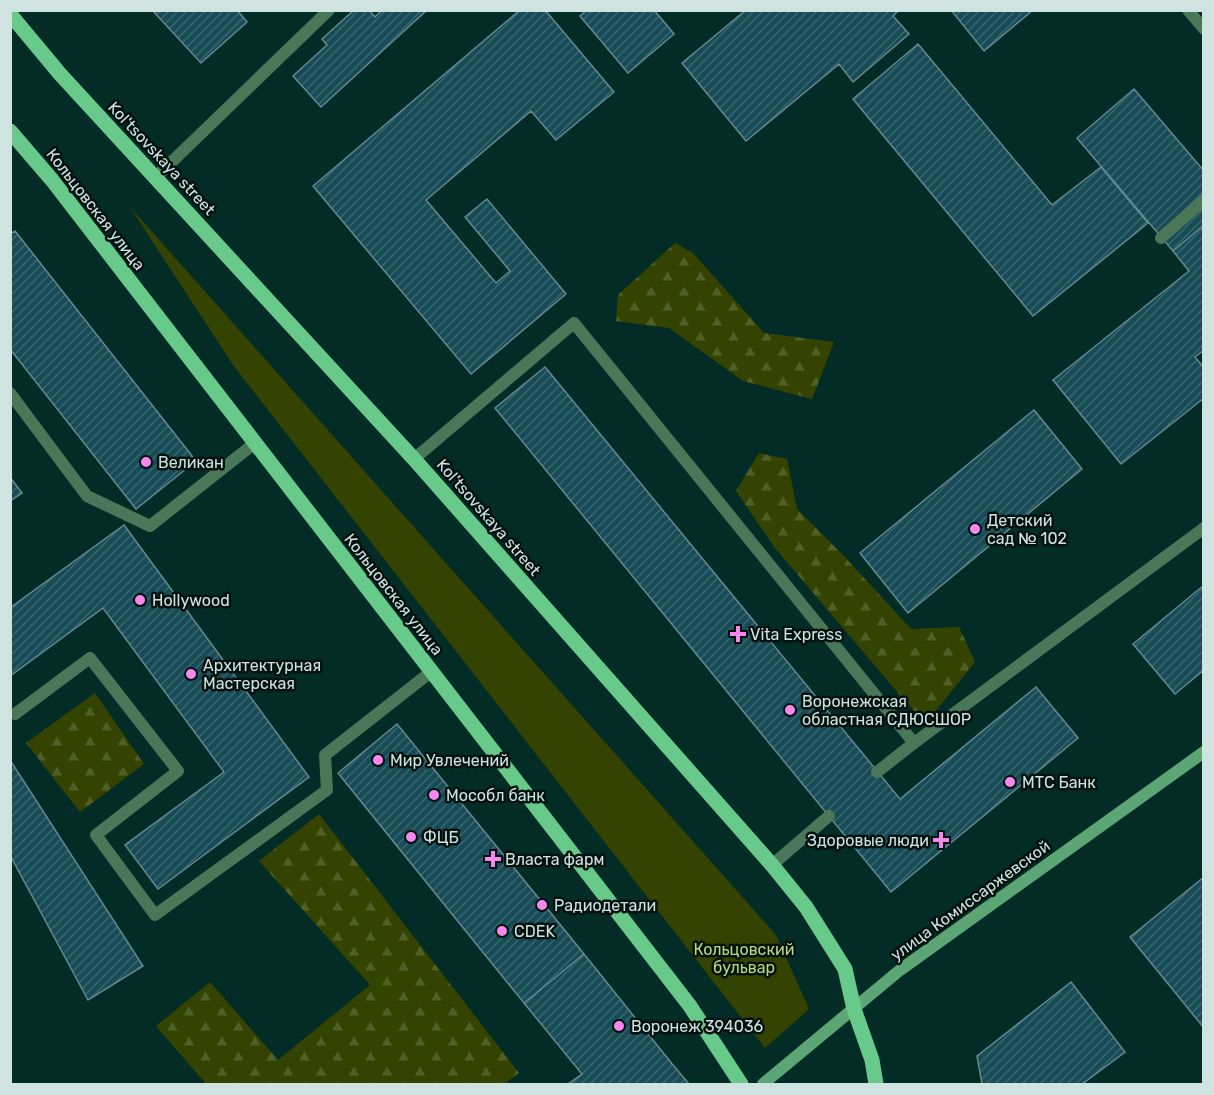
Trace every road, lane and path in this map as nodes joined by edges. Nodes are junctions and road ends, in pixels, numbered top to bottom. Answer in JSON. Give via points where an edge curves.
{"nodes":[{"id":1,"x":329,"y":10,"type":"edge"},
{"id":2,"x":1188,"y":10,"type":"edge"},
{"id":3,"x":10,"y":14,"type":"edge"},
{"id":4,"x":1203,"y":29,"type":"edge"},
{"id":5,"x":10,"y":131,"type":"edge"},
{"id":6,"x":156,"y":177,"type":"junction"},
{"id":7,"x":1203,"y":200,"type":"edge"},
{"id":8,"x":1161,"y":238,"type":"dead end"},
{"id":9,"x":10,"y":393,"type":"edge"},
{"id":10,"x":255,"y":443,"type":"junction"},
{"id":11,"x":414,"y":459,"type":"junction"},
{"id":12,"x":1203,"y":528,"type":"edge"},
{"id":13,"x":432,"y":671,"type":"junction"},
{"id":14,"x":15,"y":714,"type":"dead end"},
{"id":15,"x":914,"y":743,"type":"junction"},
{"id":16,"x":1203,"y":752,"type":"edge"},
{"id":17,"x":877,"y":772,"type":"dead end"},
{"id":18,"x":829,"y":816,"type":"dead end"},
{"id":19,"x":772,"y":866,"type":"junction"},
{"id":20,"x":854,"y":1009,"type":"junction"},
{"id":21,"x":741,"y":1084,"type":"edge"},
{"id":22,"x":763,"y":1084,"type":"edge"},
{"id":23,"x":876,"y":1084,"type":"edge"}],
"edges":[{"from":1,"to":6,"type":"street"},
{"from":2,"to":4,"type":"street"},
{"from":3,"to":6,"type":"main road","name":"Kol'tsovskaya street"},
{"from":5,"to":10,"type":"main road","name":"Кольцовская улица"},
{"from":6,"to":11,"type":"main road","name":"Kol'tsovskaya street"},
{"from":7,"to":8,"type":"street"},
{"from":9,"to":10,"type":"street","via":[[87,496],[150,526]]},
{"from":10,"to":13,"type":"main road","name":"Кольцовская улица"},
{"from":11,"to":15,"type":"street","via":[[574,323]]},
{"from":11,"to":19,"type":"main road","name":"Kol'tsovskaya street"},
{"from":12,"to":15,"type":"street"},
{"from":13,"to":14,"type":"street","via":[[325,755],[327,790],[155,915],[96,835],[178,771],[90,658]]},
{"from":13,"to":21,"type":"main road","name":"Кольцовская улица","via":[[690,1006]]},
{"from":15,"to":17,"type":"street"},
{"from":16,"to":20,"type":"street","name":"улица Комиссаржевской","via":[[900,970]]},
{"from":18,"to":19,"type":"street"},
{"from":19,"to":20,"type":"main road","name":"Kol'tsovskaya street","via":[[806,908],[845,969]]},
{"from":20,"to":22,"type":"street","name":"улица Комиссаржевской"},
{"from":20,"to":23,"type":"main road","name":"Kol'tsovskaya street"}]}
